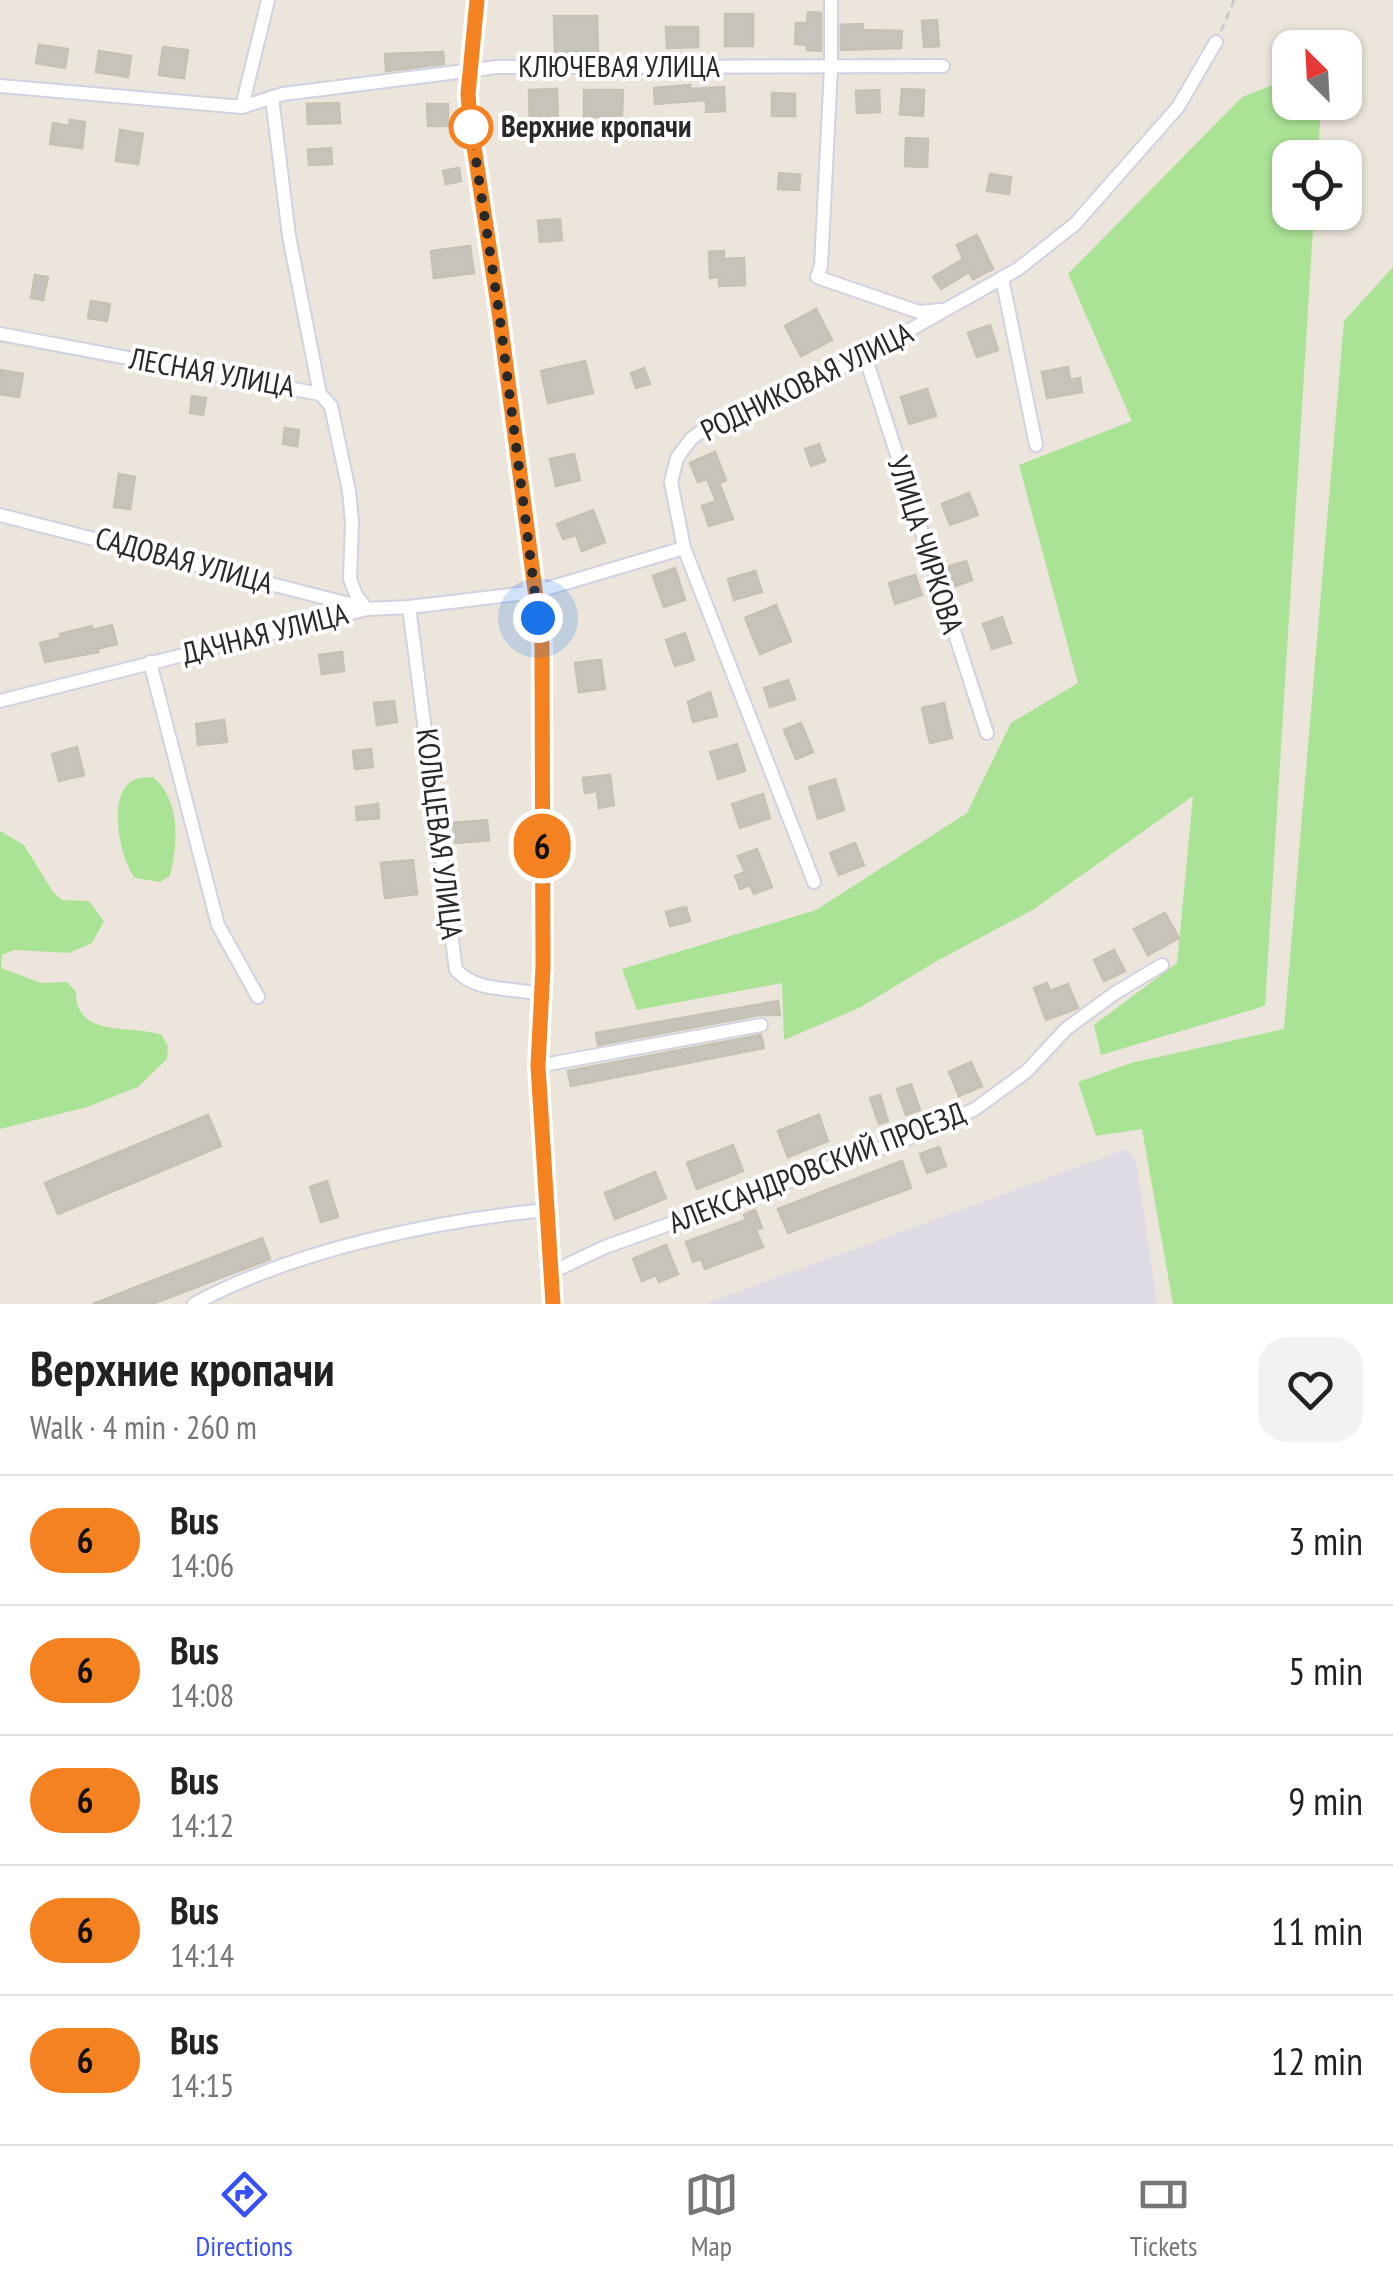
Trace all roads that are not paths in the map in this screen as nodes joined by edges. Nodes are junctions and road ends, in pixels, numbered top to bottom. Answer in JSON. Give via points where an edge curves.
{"nodes":[{"id":1,"x":268,"y":0,"type":"edge"},
{"id":2,"x":477,"y":0,"type":"edge"},
{"id":3,"x":831,"y":0,"type":"edge"},
{"id":4,"x":1216,"y":42,"type":"road end"},
{"id":5,"x":944,"y":66,"type":"dead end"},
{"id":6,"x":831,"y":68,"type":"junction"},
{"id":7,"x":470,"y":72,"type":"junction"},
{"id":8,"x":0,"y":86,"type":"edge"},
{"id":9,"x":272,"y":97,"type":"junction"},
{"id":10,"x":242,"y":107,"type":"junction"},
{"id":11,"x":1002,"y":278,"type":"junction"},
{"id":12,"x":948,"y":310,"type":"junction"},
{"id":13,"x":0,"y":334,"type":"edge"},
{"id":14,"x":865,"y":356,"type":"junction"},
{"id":15,"x":320,"y":394,"type":"junction"},
{"id":16,"x":1036,"y":445,"type":"dead end"},
{"id":17,"x":0,"y":515,"type":"edge"},
{"id":18,"x":684,"y":548,"type":"junction"},
{"id":19,"x":535,"y":592,"type":"junction"},
{"id":20,"x":409,"y":608,"type":"junction"},
{"id":21,"x":367,"y":609,"type":"junction"},
{"id":22,"x":150,"y":662,"type":"junction"},
{"id":23,"x":0,"y":701,"type":"edge"},
{"id":24,"x":987,"y":734,"type":"dead end"},
{"id":25,"x":814,"y":882,"type":"dead end"},
{"id":26,"x":1162,"y":965,"type":"dead end"},
{"id":27,"x":542,"y":994,"type":"junction"},
{"id":28,"x":258,"y":996,"type":"dead end"},
{"id":29,"x":762,"y":1025,"type":"dead end"},
{"id":30,"x":538,"y":1066,"type":"junction"},
{"id":31,"x":546,"y":1210,"type":"junction"},
{"id":32,"x":552,"y":1272,"type":"junction"},
{"id":33,"x":194,"y":1304,"type":"edge"},
{"id":34,"x":553,"y":1304,"type":"edge"}],
"edges":[{"from":1,"to":10,"type":"street"},
{"from":2,"to":7,"type":"street"},
{"from":3,"to":6,"type":"street"},
{"from":4,"to":11,"type":"street","name":"РОДНИКОВАЯ УЛИЦА","via":[[1178,107],[1075,224]]},
{"from":5,"to":6,"type":"street","name":"КЛЮЧЕВАЯ УЛИЦА"},
{"from":6,"to":7,"type":"street","name":"КЛЮЧЕВАЯ УЛИЦА","via":[[530,65]]},
{"from":6,"to":12,"type":"street","via":[[817,277],[920,312]]},
{"from":7,"to":9,"type":"street","name":"КЛЮЧЕВАЯ УЛИЦА"},
{"from":7,"to":19,"type":"street","via":[[470,120]]},
{"from":8,"to":10,"type":"street","name":"КЛЮЧЕВАЯ УЛИЦА"},
{"from":9,"to":10,"type":"street","name":"КЛЮЧЕВАЯ УЛИЦА"},
{"from":9,"to":15,"type":"street","via":[[289,236]]},
{"from":11,"to":12,"type":"street","name":"РОДНИКОВАЯ УЛИЦА"},
{"from":11,"to":16,"type":"street"},
{"from":12,"to":14,"type":"street","name":"РОДНИКОВАЯ УЛИЦА"},
{"from":13,"to":15,"type":"street","name":"ЛЕСНАЯ УЛИЦА"},
{"from":14,"to":18,"type":"street","name":"РОДНИКОВАЯ УЛИЦА","via":[[691,439],[671,482]]},
{"from":14,"to":24,"type":"street","name":"УЛИЦА ЧИРКОВА"},
{"from":15,"to":21,"type":"street","name":"ЛЕСНАЯ УЛИЦА","via":[[331,406],[348,491],[350,579]]},
{"from":17,"to":21,"type":"street","name":"САДОВАЯ УЛИЦА"},
{"from":18,"to":19,"type":"street","name":"ДАЧНАЯ УЛИЦА"},
{"from":18,"to":25,"type":"street","name":"РОДНИКОВАЯ УЛИЦА"},
{"from":19,"to":20,"type":"street","name":"ДАЧНАЯ УЛИЦА"},
{"from":19,"to":27,"type":"street","via":[[542,644]]},
{"from":20,"to":21,"type":"street","name":"ДАЧНАЯ УЛИЦА"},
{"from":20,"to":27,"type":"street","name":"КОЛЬЦЕВАЯ УЛИЦА","via":[[456,970],[482,987]]},
{"from":21,"to":22,"type":"street","name":"ДАЧНАЯ УЛИЦА"},
{"from":22,"to":23,"type":"street","name":"ДАЧНАЯ УЛИЦА"},
{"from":22,"to":28,"type":"street","via":[[218,925]]},
{"from":26,"to":32,"type":"street","name":"АЛЕКСАНДРОВСКИЙ ПРОЕЗД","via":[[1066,1029],[1026,1071],[975,1109]]},
{"from":27,"to":30,"type":"street"},
{"from":29,"to":30,"type":"street"},
{"from":30,"to":31,"type":"street"},
{"from":31,"to":32,"type":"street"},
{"from":31,"to":33,"type":"street","via":[[478,1216],[354,1245],[238,1280]]},
{"from":32,"to":34,"type":"street"}]}
